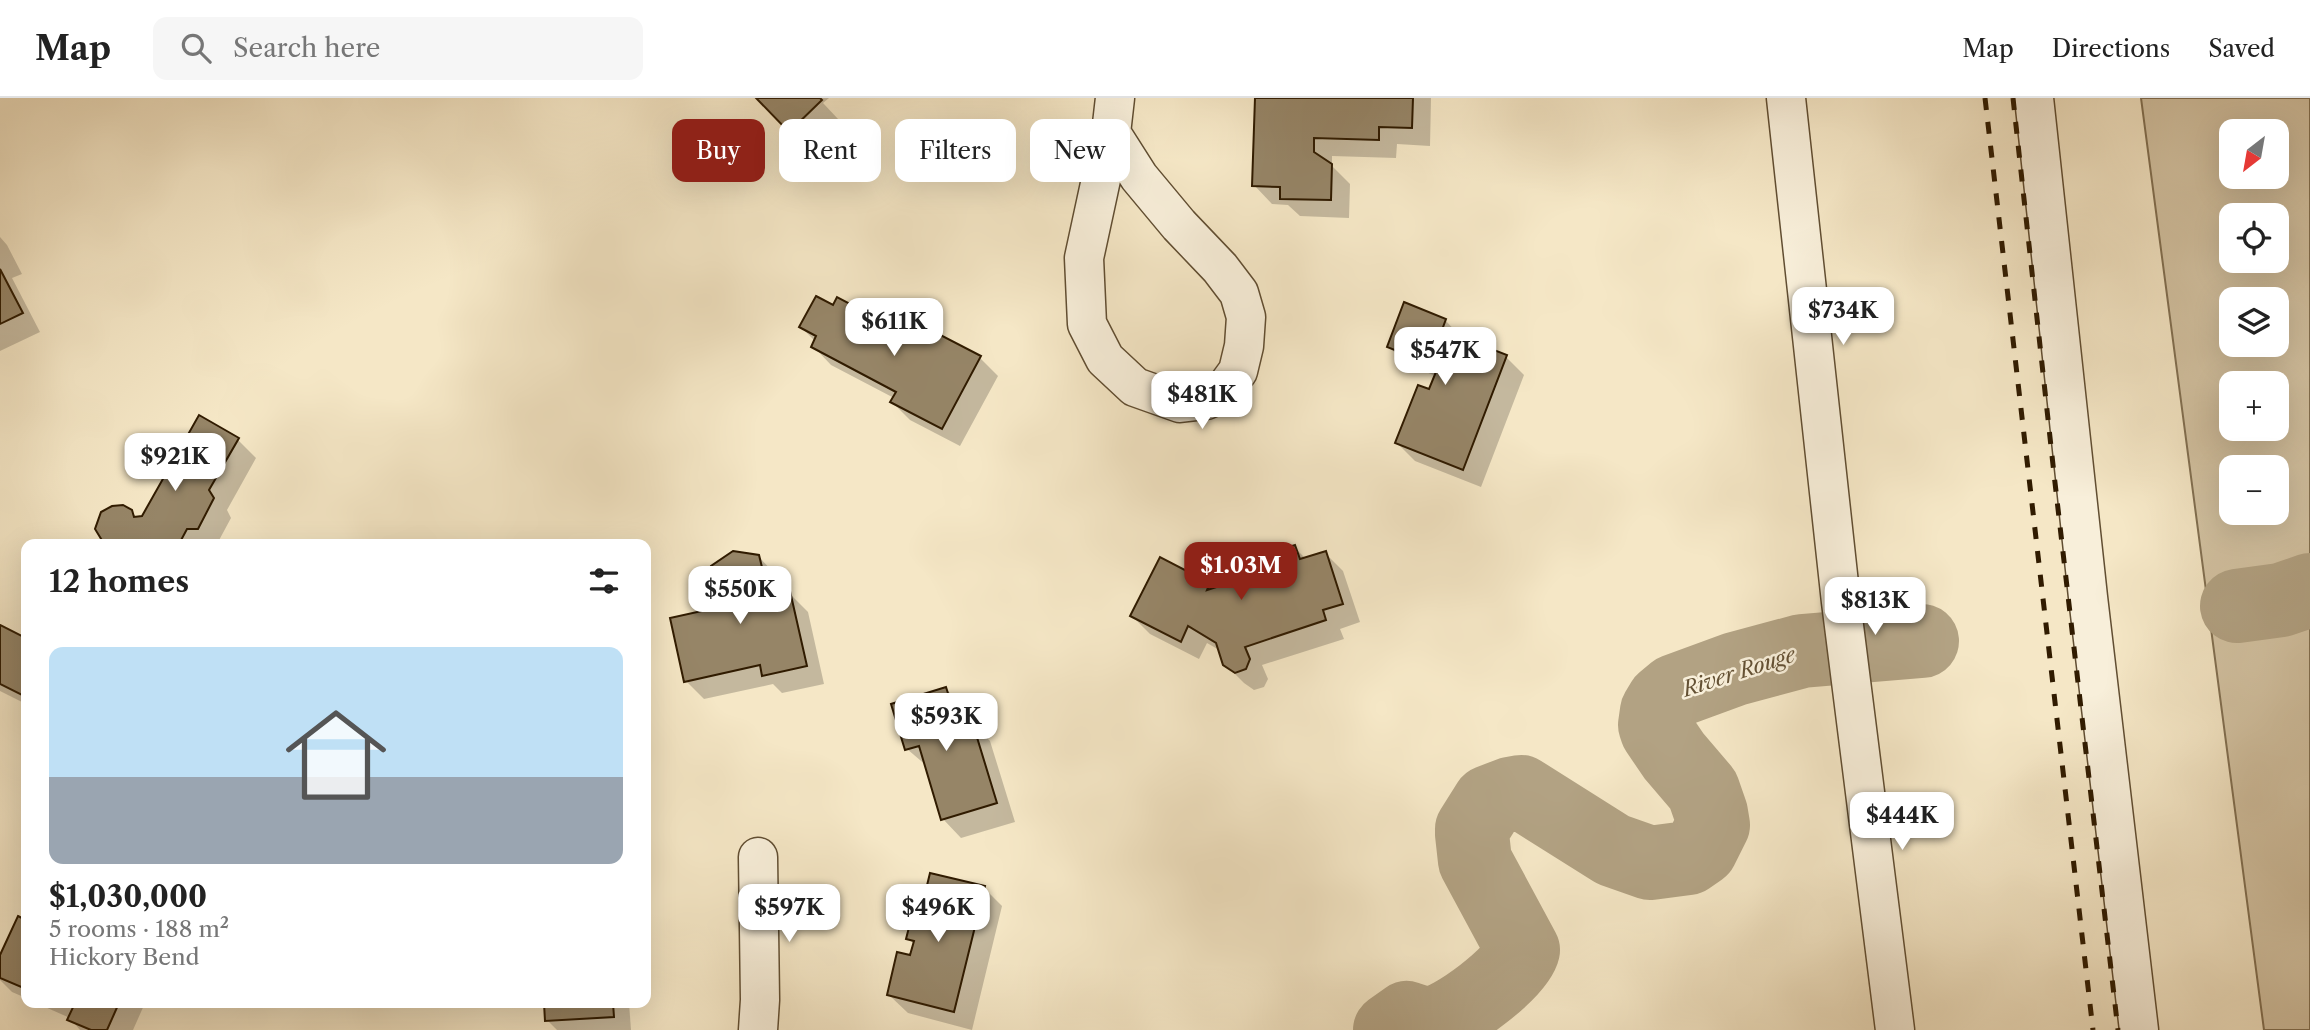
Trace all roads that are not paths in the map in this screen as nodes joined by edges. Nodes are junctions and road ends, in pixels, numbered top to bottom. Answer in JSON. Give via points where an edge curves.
{"nodes":[{"id":1,"x":1786,"y":98,"type":"edge"},
{"id":2,"x":2034,"y":98,"type":"edge"},
{"id":3,"x":1113,"y":116,"type":"edge"},
{"id":4,"x":758,"y":857,"type":"dead end"},
{"id":5,"x":758,"y":1030,"type":"edge"},
{"id":6,"x":1895,"y":1030,"type":"edge"},
{"id":7,"x":2139,"y":1030,"type":"edge"}],
"edges":[{"from":1,"to":6,"type":"street","via":[[1841,601]]},
{"from":2,"to":7,"type":"street"},
{"from":3,"to":3,"type":"street","via":[[1084,258],[1087,324],[1105,359],[1135,387],[1180,403],[1206,400],[1222,393],[1238,371],[1246,317],[1239,293],[1139,177]]},
{"from":4,"to":5,"type":"street"}]}
